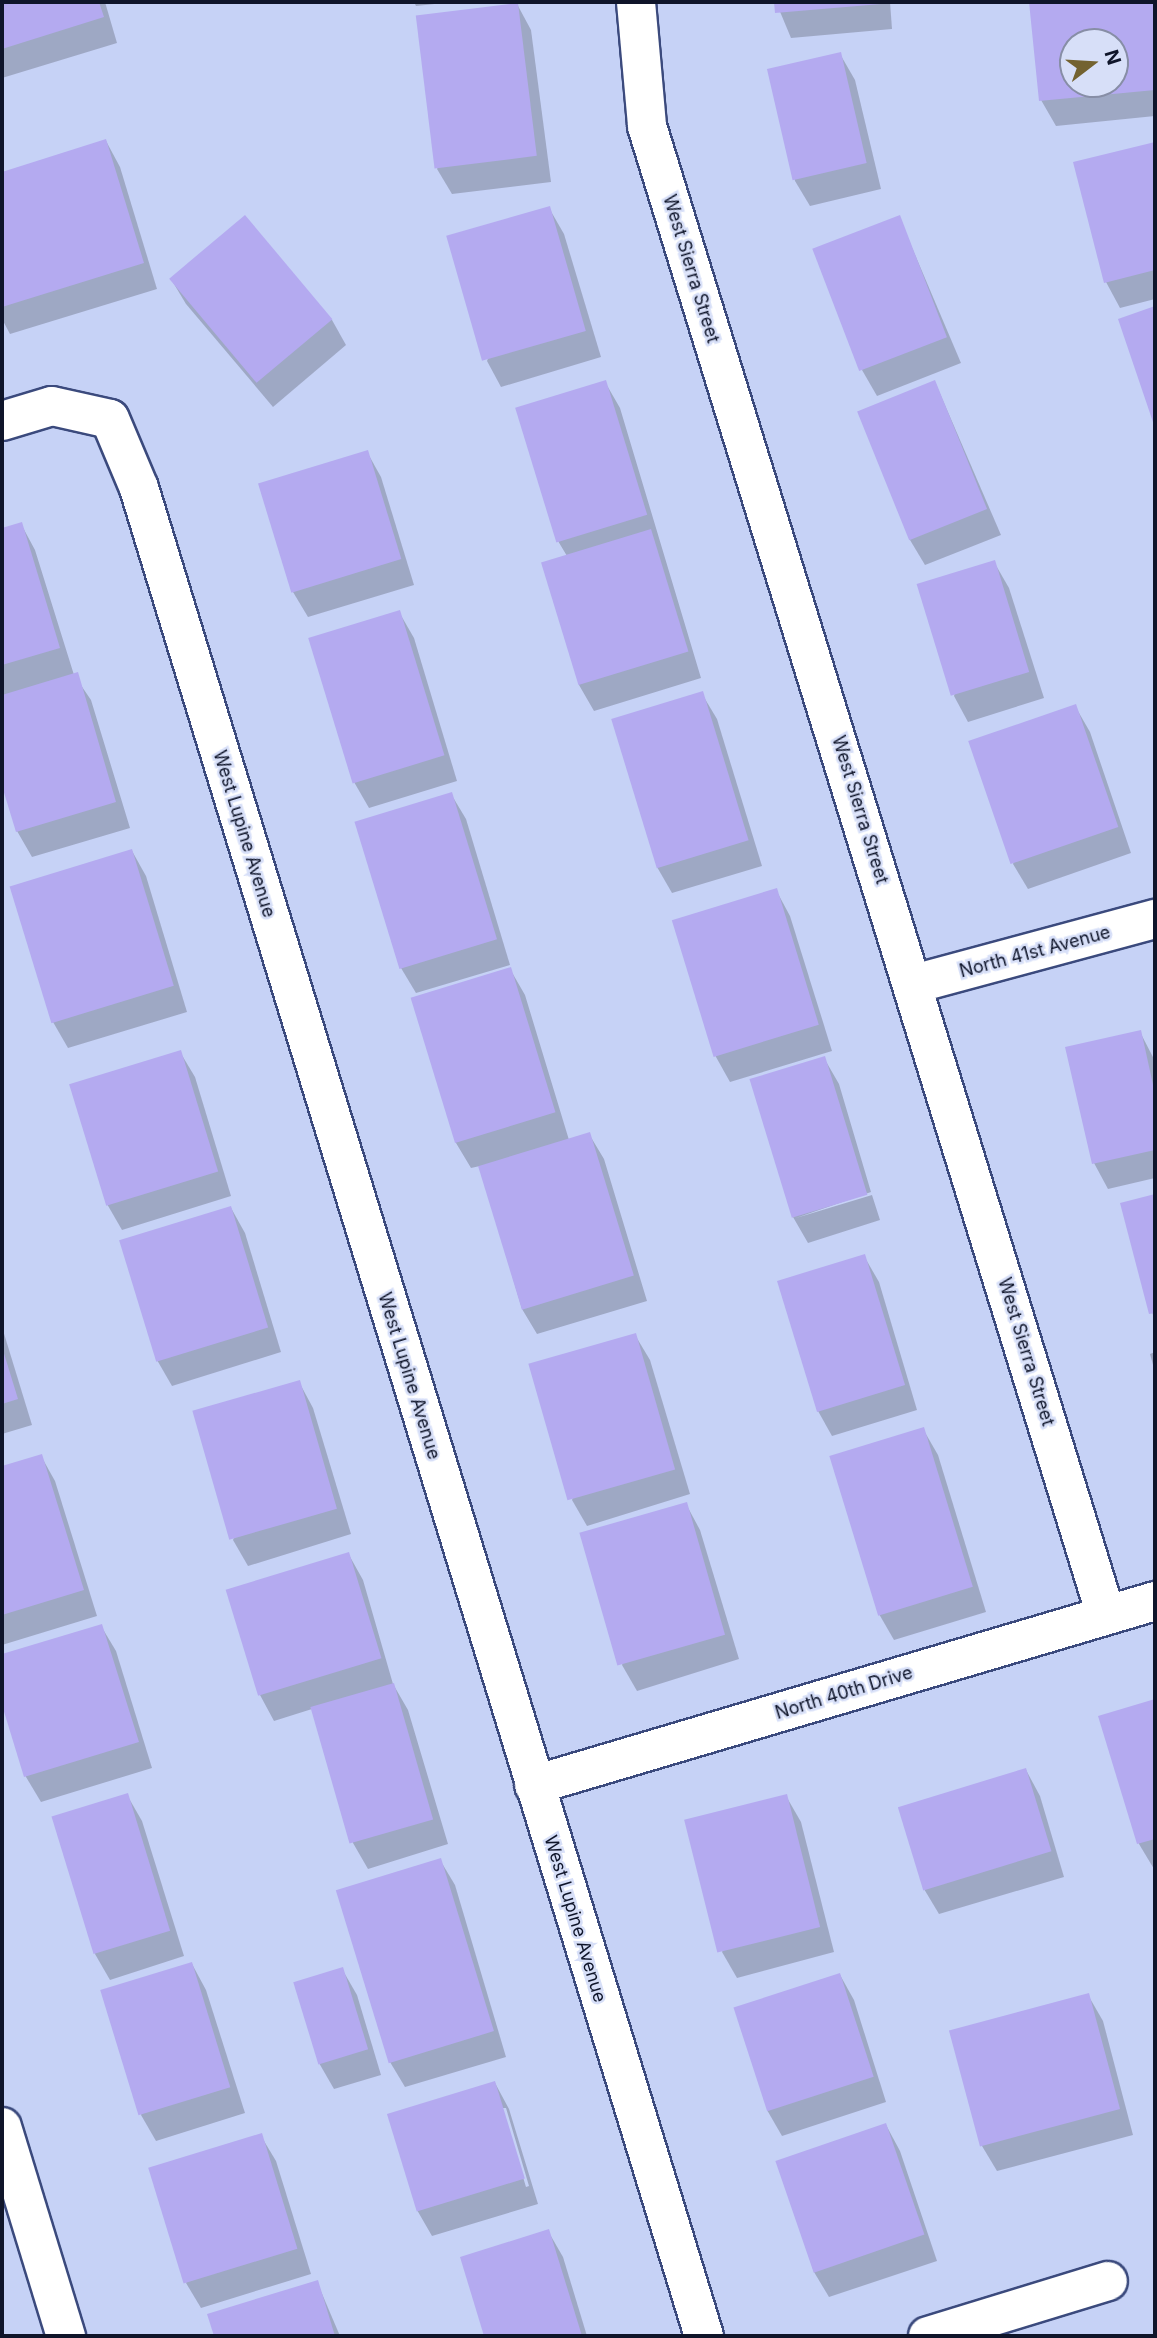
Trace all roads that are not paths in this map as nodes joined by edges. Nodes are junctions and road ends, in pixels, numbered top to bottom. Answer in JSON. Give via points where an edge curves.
{"nodes":[{"id":1,"x":636,"y":2,"type":"edge"},
{"id":2,"x":2,"y":421,"type":"edge"},
{"id":3,"x":1155,"y":919,"type":"edge"},
{"id":4,"x":915,"y":984,"type":"junction"},
{"id":5,"x":1155,"y":1601,"type":"edge"},
{"id":6,"x":1106,"y":1615,"type":"junction"},
{"id":7,"x":534,"y":1785,"type":"junction"},
{"id":8,"x":2,"y":2127,"type":"edge"},
{"id":9,"x":1108,"y":2281,"type":"dead end"},
{"id":10,"x":66,"y":2336,"type":"edge"},
{"id":11,"x":704,"y":2336,"type":"edge"},
{"id":12,"x":928,"y":2336,"type":"edge"}],
"edges":[{"from":1,"to":4,"type":"street","name":"West Sierra Street","via":[[647,126]]},
{"from":2,"to":7,"type":"street","name":"West Lupine Avenue","via":[[52,406],[110,419],[139,488]]},
{"from":3,"to":4,"type":"street","name":"North 41st Avenue"},
{"from":4,"to":6,"type":"street","name":"West Sierra Street"},
{"from":5,"to":6,"type":"street","name":"North 40th Drive"},
{"from":6,"to":7,"type":"street","name":"North 40th Drive"},
{"from":7,"to":11,"type":"street","name":"West Lupine Avenue"},
{"from":8,"to":10,"type":"street"},
{"from":9,"to":12,"type":"street"}]}
